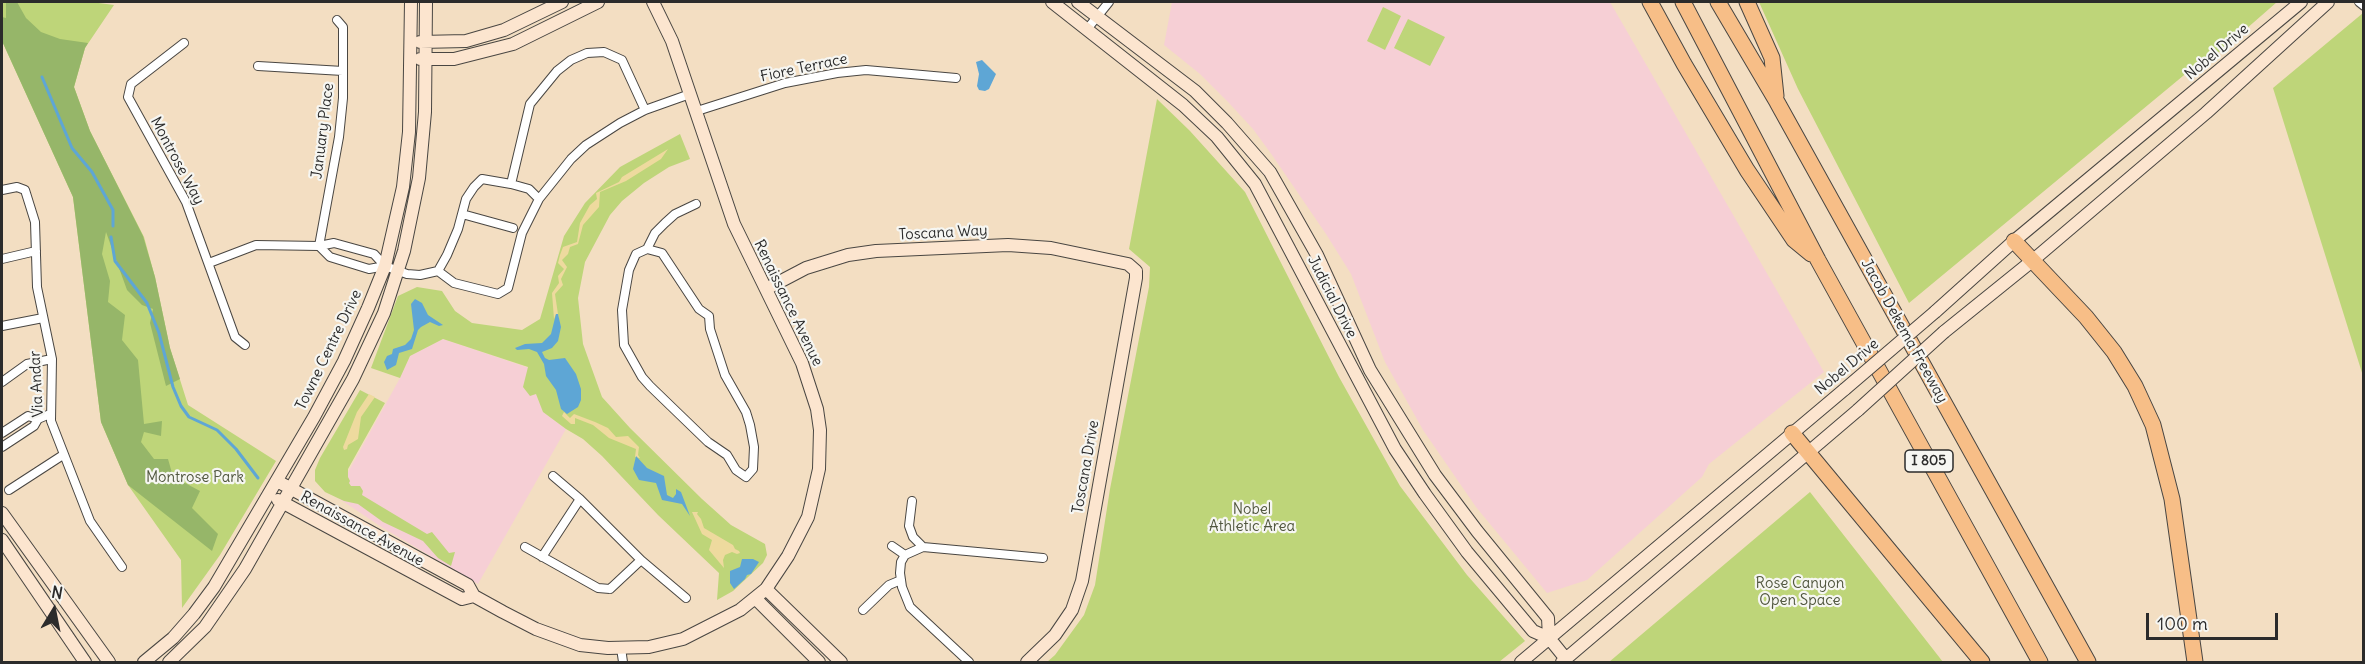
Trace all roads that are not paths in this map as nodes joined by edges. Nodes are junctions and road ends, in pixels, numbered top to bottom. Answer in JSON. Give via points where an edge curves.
{"nodes":[{"id":1,"x":411,"y":2,"type":"edge"},
{"id":2,"x":426,"y":2,"type":"edge"},
{"id":3,"x":562,"y":2,"type":"edge"},
{"id":4,"x":598,"y":2,"type":"edge"},
{"id":5,"x":653,"y":2,"type":"edge"},
{"id":6,"x":1052,"y":2,"type":"edge"},
{"id":7,"x":1078,"y":2,"type":"edge"},
{"id":8,"x":1109,"y":2,"type":"edge"},
{"id":9,"x":1650,"y":2,"type":"edge"},
{"id":10,"x":1683,"y":2,"type":"edge"},
{"id":11,"x":1718,"y":2,"type":"edge"},
{"id":12,"x":1747,"y":2,"type":"edge"},
{"id":13,"x":2301,"y":2,"type":"edge"},
{"id":14,"x":2328,"y":2,"type":"edge"},
{"id":15,"x":2359,"y":2,"type":"edge"},
{"id":16,"x":2364,"y":6,"type":"edge"},
{"id":17,"x":1098,"y":16,"type":"junction"},
{"id":18,"x":337,"y":20,"type":"dead end"},
{"id":19,"x":1088,"y":28,"type":"junction"},
{"id":20,"x":410,"y":42,"type":"junction"},
{"id":21,"x":426,"y":42,"type":"junction"},
{"id":22,"x":184,"y":44,"type":"dead end"},
{"id":23,"x":410,"y":59,"type":"junction"},
{"id":24,"x":426,"y":59,"type":"junction"},
{"id":25,"x":258,"y":66,"type":"dead end"},
{"id":26,"x":343,"y":71,"type":"junction"},
{"id":27,"x":956,"y":78,"type":"dead end"},
{"id":28,"x":690,"y":94,"type":"junction"},
{"id":29,"x":1777,"y":102,"type":"junction"},
{"id":30,"x":645,"y":110,"type":"junction"},
{"id":31,"x":697,"y":111,"type":"junction"},
{"id":32,"x":511,"y":184,"type":"junction"},
{"id":33,"x":2,"y":190,"type":"edge"},
{"id":34,"x":539,"y":199,"type":"junction"},
{"id":35,"x":696,"y":204,"type":"dead end"},
{"id":36,"x":462,"y":214,"type":"junction"},
{"id":37,"x":513,"y":228,"type":"dead end"},
{"id":38,"x":2014,"y":241,"type":"junction"},
{"id":39,"x":319,"y":246,"type":"junction"},
{"id":40,"x":647,"y":249,"type":"junction"},
{"id":41,"x":36,"y":251,"type":"junction"},
{"id":42,"x":2,"y":259,"type":"edge"},
{"id":43,"x":1818,"y":260,"type":"junction"},
{"id":44,"x":2032,"y":261,"type":"junction"},
{"id":45,"x":208,"y":263,"type":"junction"},
{"id":46,"x":1128,"y":264,"type":"joint"},
{"id":47,"x":385,"y":266,"type":"junction"},
{"id":48,"x":398,"y":270,"type":"junction"},
{"id":49,"x":438,"y":271,"type":"junction"},
{"id":50,"x":766,"y":289,"type":"junction"},
{"id":51,"x":43,"y":318,"type":"junction"},
{"id":52,"x":2,"y":327,"type":"edge"},
{"id":53,"x":245,"y":345,"type":"dead end"},
{"id":54,"x":52,"y":359,"type":"junction"},
{"id":55,"x":2,"y":382,"type":"edge"},
{"id":56,"x":50,"y":414,"type":"junction"},
{"id":57,"x":38,"y":419,"type":"junction"},
{"id":58,"x":2,"y":433,"type":"edge"},
{"id":59,"x":1792,"y":433,"type":"junction"},
{"id":60,"x":2,"y":447,"type":"edge"},
{"id":61,"x":1809,"y":452,"type":"junction"},
{"id":62,"x":63,"y":454,"type":"junction"},
{"id":63,"x":553,"y":476,"type":"dead end"},
{"id":64,"x":277,"y":481,"type":"junction"},
{"id":65,"x":291,"y":489,"type":"junction"},
{"id":66,"x":9,"y":490,"type":"dead end"},
{"id":67,"x":268,"y":495,"type":"junction"},
{"id":68,"x":580,"y":499,"type":"junction"},
{"id":69,"x":912,"y":501,"type":"dead end"},
{"id":70,"x":284,"y":503,"type":"junction"},
{"id":71,"x":2,"y":513,"type":"edge"},
{"id":72,"x":2,"y":540,"type":"edge"},
{"id":73,"x":892,"y":546,"type":"dead end"},
{"id":74,"x":525,"y":547,"type":"dead end"},
{"id":75,"x":923,"y":547,"type":"junction"},
{"id":76,"x":905,"y":555,"type":"junction"},
{"id":77,"x":542,"y":557,"type":"junction"},
{"id":78,"x":1042,"y":558,"type":"dead end"},
{"id":79,"x":641,"y":560,"type":"junction"},
{"id":80,"x":122,"y":567,"type":"dead end"},
{"id":81,"x":901,"y":580,"type":"junction"},
{"id":82,"x":766,"y":589,"type":"junction"},
{"id":83,"x":474,"y":596,"type":"junction"},
{"id":84,"x":686,"y":598,"type":"dead end"},
{"id":85,"x":756,"y":599,"type":"junction"},
{"id":86,"x":863,"y":610,"type":"dead end"},
{"id":87,"x":1549,"y":639,"type":"junction"},
{"id":88,"x":621,"y":648,"type":"junction"},
{"id":89,"x":1564,"y":661,"type":"edge"},
{"id":90,"x":969,"y":662,"type":"edge"},
{"id":91,"x":84,"y":663,"type":"edge"},
{"id":92,"x":109,"y":663,"type":"edge"},
{"id":93,"x":144,"y":663,"type":"edge"},
{"id":94,"x":169,"y":663,"type":"edge"},
{"id":95,"x":623,"y":663,"type":"edge"},
{"id":96,"x":819,"y":663,"type":"edge"},
{"id":97,"x":841,"y":663,"type":"edge"},
{"id":98,"x":1027,"y":663,"type":"edge"},
{"id":99,"x":1521,"y":663,"type":"edge"},
{"id":100,"x":1982,"y":663,"type":"edge"},
{"id":101,"x":2040,"y":663,"type":"edge"},
{"id":102,"x":2088,"y":663,"type":"edge"},
{"id":103,"x":2195,"y":663,"type":"edge"}],
"edges":[{"from":1,"to":20,"type":"street","name":"Towne Centre Drive"},
{"from":2,"to":21,"type":"street"},
{"from":3,"to":21,"type":"street","via":[[466,41]]},
{"from":4,"to":24,"type":"street","via":[[513,44],[454,58]]},
{"from":5,"to":28,"type":"street","name":"Renaissance Avenue","via":[[672,41]]},
{"from":6,"to":19,"type":"street","name":"Judicial Drive"},
{"from":7,"to":17,"type":"street","name":"Judicial Drive"},
{"from":8,"to":17,"type":"street"},
{"from":9,"to":43,"type":"highway","via":[[1748,170],[1794,240]]},
{"from":10,"to":43,"type":"highway","number":"I 805"},
{"from":11,"to":29,"type":"highway","name":"Jacob Dekema Freeway","number":"I 805"},
{"from":12,"to":29,"type":"highway","via":[[1772,58]]},
{"from":13,"to":38,"type":"street","name":"Nobel Drive"},
{"from":14,"to":44,"type":"street","via":[[2206,113]]},
{"from":15,"to":16,"type":"street"},
{"from":17,"to":19,"type":"street"},
{"from":17,"to":87,"type":"street","name":"Judicial Drive","via":[[1195,91],[1270,172],[1317,255],[1370,369],[1435,475],[1548,618]]},
{"from":18,"to":26,"type":"street","name":"January Place","via":[[343,27]]},
{"from":19,"to":87,"type":"street","name":"Judicial Drive","via":[[1183,105],[1255,184],[1395,449],[1467,552],[1533,631]]},
{"from":20,"to":21,"type":"street"},
{"from":20,"to":23,"type":"street","name":"Towne Centre Drive"},
{"from":21,"to":24,"type":"street"},
{"from":22,"to":45,"type":"street","name":"Montrose Way","via":[[131,84],[128,96],[186,202]]},
{"from":23,"to":24,"type":"street"},
{"from":23,"to":47,"type":"street","name":"Towne Centre Drive","via":[[407,158]]},
{"from":24,"to":48,"type":"street","via":[[419,178]]},
{"from":25,"to":26,"type":"street"},
{"from":26,"to":39,"type":"street","name":"January Place","via":[[339,137]]},
{"from":27,"to":31,"type":"street","name":"Fiore Terrace","via":[[866,70],[837,73],[785,83]]},
{"from":28,"to":30,"type":"street"},
{"from":28,"to":31,"type":"street","name":"Renaissance Avenue"},
{"from":29,"to":102,"type":"highway","name":"Jacob Dekema Freeway","number":"I 805"},
{"from":30,"to":32,"type":"street","via":[[622,60],[604,52],[587,53],[571,60],[546,82],[530,104]]},
{"from":30,"to":34,"type":"street","via":[[586,145]]},
{"from":31,"to":50,"type":"street","name":"Renaissance Avenue","via":[[734,224]]},
{"from":32,"to":34,"type":"street","via":[[529,189]]},
{"from":32,"to":36,"type":"street","via":[[482,179],[466,199]]},
{"from":33,"to":41,"type":"street","name":"Via Andar","via":[[21,188],[27,194],[35,222]]},
{"from":34,"to":49,"type":"street","via":[[522,233],[506,291],[498,294],[454,283]]},
{"from":35,"to":40,"type":"street","via":[[665,223]]},
{"from":36,"to":37,"type":"street"},
{"from":36,"to":49,"type":"street"},
{"from":38,"to":44,"type":"highway"},
{"from":38,"to":59,"type":"street","name":"Nobel Drive","bridge":true},
{"from":39,"to":45,"type":"street","via":[[256,245]]},
{"from":39,"to":47,"type":"street","via":[[334,243],[374,255]]},
{"from":39,"to":47,"type":"street","via":[[330,257],[369,269]]},
{"from":40,"to":40,"type":"street","via":[[636,254],[629,270],[622,310],[624,345],[650,386],[746,477],[753,469],[750,425],[725,375],[709,316],[699,309],[662,253]]},
{"from":41,"to":42,"type":"street"},
{"from":41,"to":51,"type":"street","name":"Via Andar"},
{"from":43,"to":101,"type":"highway","number":"I 805"},
{"from":44,"to":61,"type":"street","bridge":true,"via":[[1944,332]]},
{"from":44,"to":103,"type":"highway","via":[[2086,316],[2114,352],[2153,425],[2172,499]]},
{"from":45,"to":53,"type":"street","name":"Montrose Way","via":[[235,337]]},
{"from":46,"to":50,"type":"street","name":"Toscana Way","via":[[1051,248],[1008,244],[876,251],[806,268]]},
{"from":46,"to":98,"type":"street","name":"Toscana Drive","via":[[1136,271],[1136,278],[1082,581],[1072,610]]},
{"from":47,"to":48,"type":"street"},
{"from":47,"to":64,"type":"street","name":"Towne Centre Drive","via":[[344,361]]},
{"from":48,"to":49,"type":"street","via":[[420,275]]},
{"from":48,"to":65,"type":"street","via":[[374,337]]},
{"from":50,"to":82,"type":"street","name":"Renaissance Avenue","via":[[809,382],[817,409],[820,447],[817,487],[808,517]]},
{"from":51,"to":52,"type":"street"},
{"from":51,"to":54,"type":"street","name":"Via Andar"},
{"from":54,"to":55,"type":"street","via":[[27,364]]},
{"from":54,"to":56,"type":"street","name":"Via Andar"},
{"from":56,"to":57,"type":"street"},
{"from":56,"to":62,"type":"street","name":"Via Andar"},
{"from":57,"to":58,"type":"street","via":[[28,416]]},
{"from":57,"to":60,"type":"street","via":[[34,426]]},
{"from":59,"to":61,"type":"highway"},
{"from":59,"to":87,"type":"street","name":"Nobel Drive"},
{"from":61,"to":89,"type":"street"},
{"from":61,"to":100,"type":"highway"},
{"from":62,"to":66,"type":"street"},
{"from":62,"to":80,"type":"street","name":"Via Andar","via":[[90,521]]},
{"from":63,"to":68,"type":"street"},
{"from":64,"to":65,"type":"street","name":"Renaissance Avenue"},
{"from":64,"to":67,"type":"street","name":"Towne Centre Drive"},
{"from":65,"to":70,"type":"street"},
{"from":65,"to":83,"type":"street","name":"Renaissance Avenue","via":[[468,585]]},
{"from":67,"to":70,"type":"street","name":"Renaissance Avenue"},
{"from":67,"to":93,"type":"street","name":"Towne Centre Drive","via":[[214,587],[173,638]]},
{"from":68,"to":77,"type":"street"},
{"from":68,"to":79,"type":"street"},
{"from":69,"to":75,"type":"street","via":[[909,526]]},
{"from":70,"to":83,"type":"street","name":"Renaissance Avenue","via":[[462,599]]},
{"from":70,"to":94,"type":"street","via":[[220,607]]},
{"from":71,"to":92,"type":"street"},
{"from":72,"to":91,"type":"street"},
{"from":73,"to":76,"type":"street"},
{"from":74,"to":77,"type":"street"},
{"from":75,"to":76,"type":"street"},
{"from":75,"to":78,"type":"street"},
{"from":76,"to":81,"type":"street"},
{"from":77,"to":79,"type":"street","via":[[610,592]]},
{"from":79,"to":84,"type":"street"},
{"from":81,"to":86,"type":"street","via":[[889,585]]},
{"from":81,"to":90,"type":"street","via":[[910,607]]},
{"from":82,"to":85,"type":"street","name":"Renaissance Avenue"},
{"from":82,"to":97,"type":"street"},
{"from":83,"to":88,"type":"street","name":"Renaissance Avenue","via":[[562,640]]},
{"from":85,"to":88,"type":"street","name":"Renaissance Avenue","via":[[683,639],[649,647]]},
{"from":85,"to":96,"type":"street"},
{"from":87,"to":89,"type":"street","name":"Judicial Drive"},
{"from":87,"to":99,"type":"street","name":"Nobel Drive"},
{"from":88,"to":95,"type":"street"}]}
